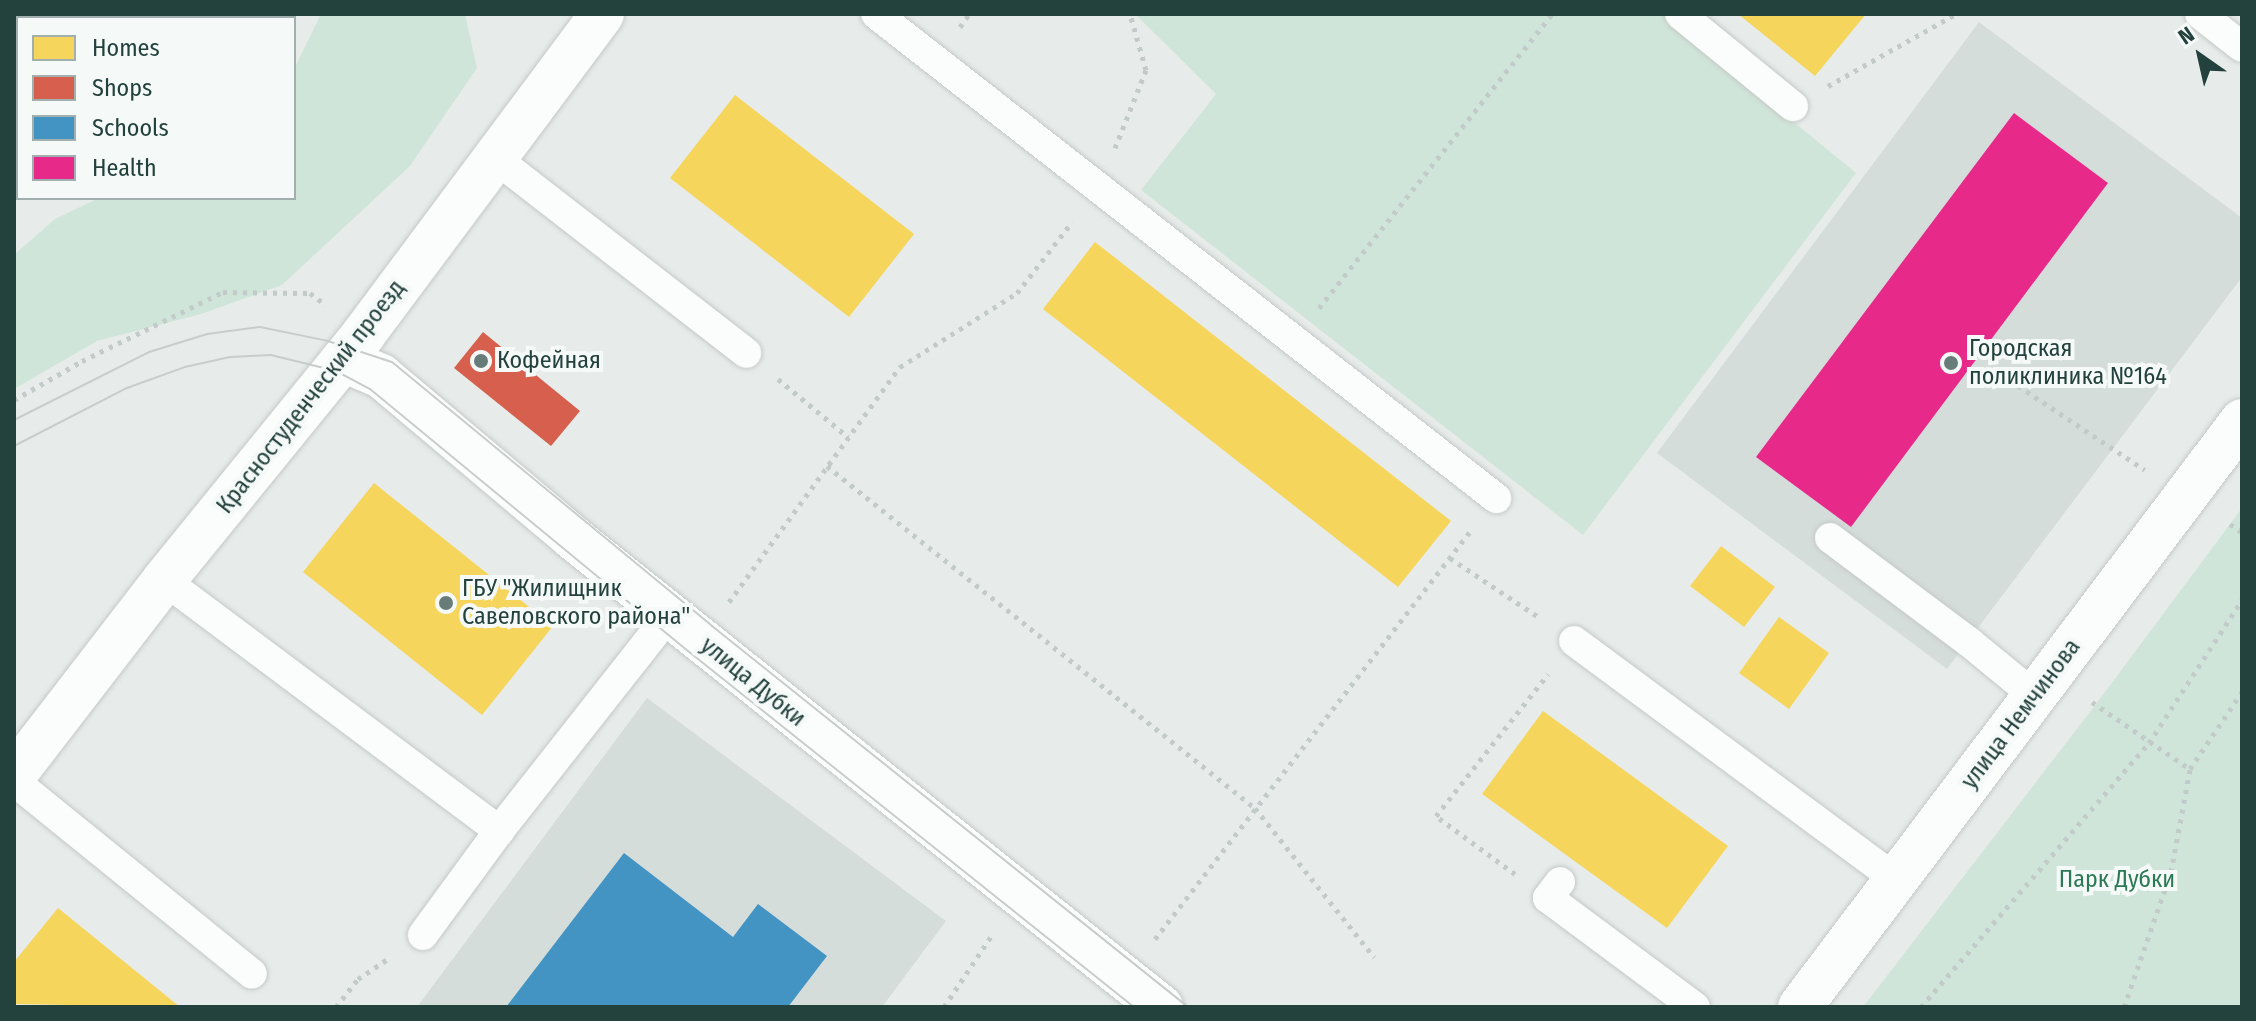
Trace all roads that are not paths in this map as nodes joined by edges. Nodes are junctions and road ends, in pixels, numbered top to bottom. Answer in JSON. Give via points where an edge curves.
{"nodes":[{"id":1,"x":602,"y":14,"type":"edge"},
{"id":2,"x":876,"y":14,"type":"edge"},
{"id":3,"x":1680,"y":14,"type":"edge"},
{"id":4,"x":2200,"y":14,"type":"edge"},
{"id":5,"x":2242,"y":47,"type":"edge"},
{"id":6,"x":1793,"y":106,"type":"road end"},
{"id":7,"x":495,"y":158,"type":"junction"},
{"id":8,"x":353,"y":348,"type":"junction"},
{"id":9,"x":746,"y":353,"type":"road end"},
{"id":10,"x":2242,"y":421,"type":"edge"},
{"id":11,"x":1496,"y":498,"type":"road end"},
{"id":12,"x":1830,"y":538,"type":"dead end"},
{"id":13,"x":164,"y":580,"type":"junction"},
{"id":14,"x":669,"y":615,"type":"junction"},
{"id":15,"x":1574,"y":641,"type":"road end"},
{"id":16,"x":2043,"y":685,"type":"junction"},
{"id":17,"x":14,"y":778,"type":"edge"},
{"id":18,"x":499,"y":831,"type":"junction"},
{"id":19,"x":1897,"y":880,"type":"junction"},
{"id":20,"x":1554,"y":890,"type":"road end"},
{"id":21,"x":423,"y":935,"type":"road end"},
{"id":22,"x":252,"y":974,"type":"dead end"},
{"id":23,"x":1161,"y":1007,"type":"edge"},
{"id":24,"x":1695,"y":1007,"type":"edge"},
{"id":25,"x":1800,"y":1007,"type":"edge"}],
"edges":[{"from":1,"to":7,"type":"street","name":"Красностуденческий проезд"},
{"from":2,"to":11,"type":"lane"},
{"from":3,"to":6,"type":"lane"},
{"from":4,"to":5,"type":"lane"},
{"from":7,"to":8,"type":"street","name":"Красностуденческий проезд"},
{"from":7,"to":9,"type":"lane"},
{"from":8,"to":13,"type":"street","name":"Красностуденческий проезд"},
{"from":8,"to":14,"type":"street","name":"улица Дубки"},
{"from":10,"to":16,"type":"street","name":"улица Немчинова"},
{"from":12,"to":16,"type":"lane","via":[[1969,642]]},
{"from":13,"to":17,"type":"street","name":"Красностуденческий проезд"},
{"from":13,"to":18,"type":"lane"},
{"from":14,"to":18,"type":"lane"},
{"from":14,"to":23,"type":"street","name":"улица Дубки"},
{"from":15,"to":19,"type":"lane"},
{"from":16,"to":19,"type":"street","name":"улица Немчинова"},
{"from":17,"to":22,"type":"lane"},
{"from":18,"to":21,"type":"lane"},
{"from":19,"to":25,"type":"street","name":"улица Немчинова"},
{"from":20,"to":24,"type":"lane"}]}
